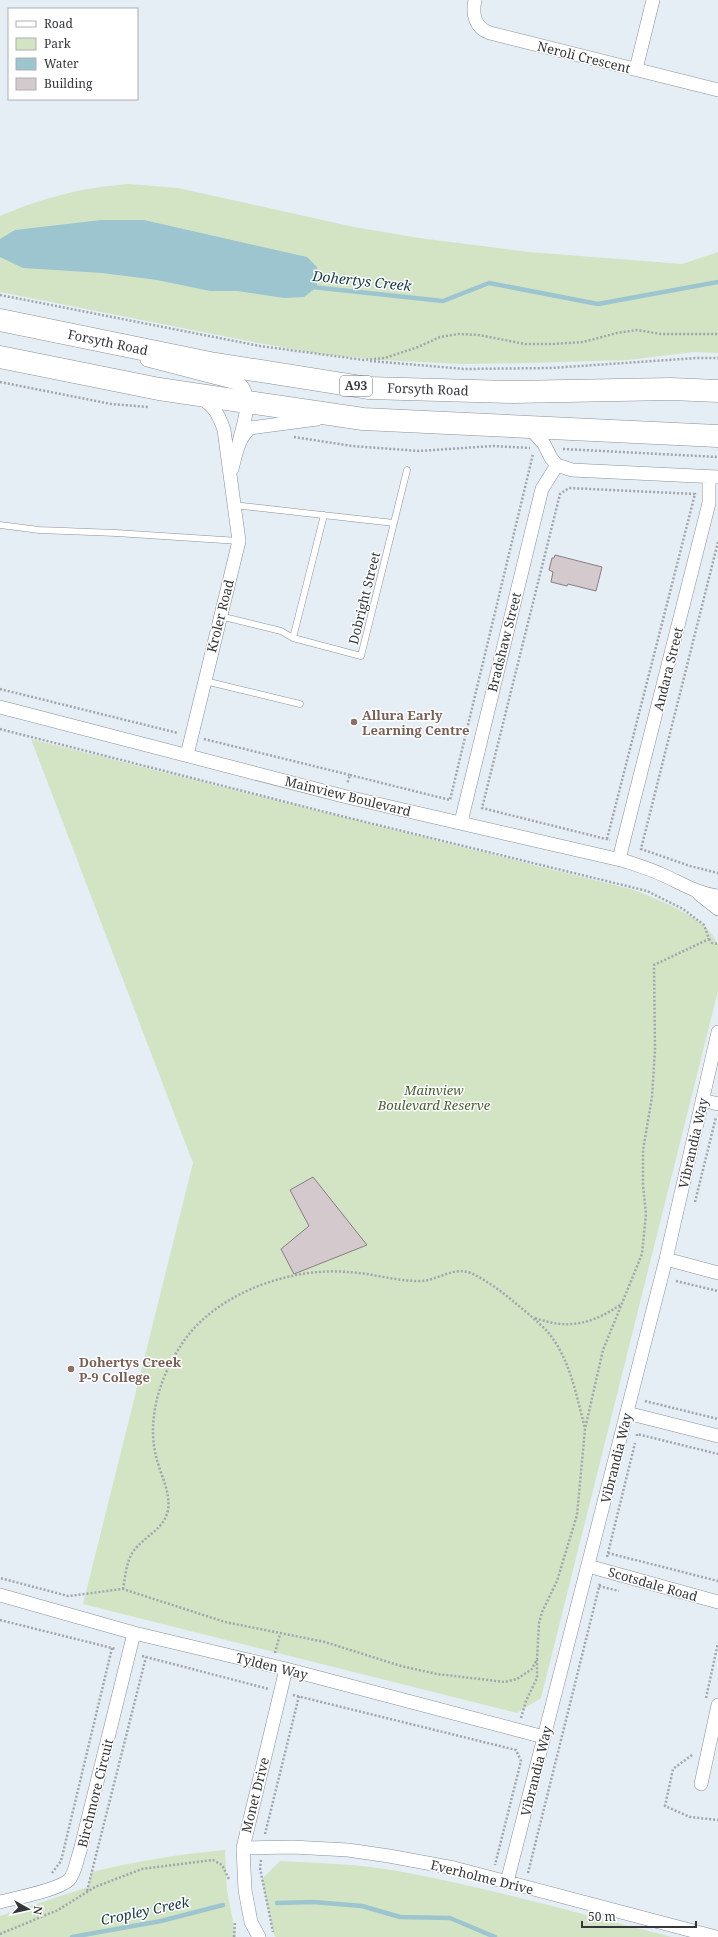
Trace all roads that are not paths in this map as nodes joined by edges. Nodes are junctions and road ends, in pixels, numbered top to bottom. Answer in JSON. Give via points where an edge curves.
{"nodes":[{"id":1,"x":475,"y":0,"type":"edge"},
{"id":2,"x":653,"y":0,"type":"edge"},
{"id":3,"x":636,"y":69,"type":"junction"},
{"id":4,"x":718,"y":90,"type":"edge"},
{"id":5,"x":0,"y":320,"type":"edge"},
{"id":6,"x":85,"y":337,"type":"junction"},
{"id":7,"x":0,"y":357,"type":"edge"},
{"id":8,"x":718,"y":391,"type":"edge"},
{"id":9,"x":196,"y":395,"type":"junction"},
{"id":10,"x":248,"y":403,"type":"junction"},
{"id":11,"x":363,"y":419,"type":"junction"},
{"id":12,"x":529,"y":428,"type":"junction"},
{"id":13,"x":718,"y":436,"type":"edge"},
{"id":14,"x":239,"y":442,"type":"junction"},
{"id":15,"x":557,"y":465,"type":"junction"},
{"id":16,"x":407,"y":470,"type":"dead end"},
{"id":17,"x":230,"y":475,"type":"junction"},
{"id":18,"x":714,"y":477,"type":"edge"},
{"id":19,"x":233,"y":505,"type":"junction"},
{"id":20,"x":324,"y":515,"type":"junction"},
{"id":21,"x":394,"y":523,"type":"junction"},
{"id":22,"x":0,"y":525,"type":"edge"},
{"id":23,"x":239,"y":541,"type":"junction"},
{"id":24,"x":220,"y":616,"type":"junction"},
{"id":25,"x":293,"y":638,"type":"junction"},
{"id":26,"x":204,"y":681,"type":"junction"},
{"id":27,"x":300,"y":704,"type":"dead end"},
{"id":28,"x":0,"y":707,"type":"edge"},
{"id":29,"x":187,"y":755,"type":"junction"},
{"id":30,"x":461,"y":822,"type":"junction"},
{"id":31,"x":619,"y":859,"type":"junction"},
{"id":32,"x":693,"y":890,"type":"junction"},
{"id":33,"x":718,"y":896,"type":"edge"},
{"id":34,"x":718,"y":909,"type":"edge"},
{"id":35,"x":718,"y":1032,"type":"edge"},
{"id":36,"x":702,"y":1100,"type":"junction"},
{"id":37,"x":718,"y":1104,"type":"edge"},
{"id":38,"x":666,"y":1259,"type":"junction"},
{"id":39,"x":718,"y":1273,"type":"edge"},
{"id":40,"x":627,"y":1413,"type":"junction"},
{"id":41,"x":718,"y":1436,"type":"edge"},
{"id":42,"x":588,"y":1566,"type":"junction"},
{"id":43,"x":0,"y":1595,"type":"edge"},
{"id":44,"x":718,"y":1602,"type":"edge"},
{"id":45,"x":134,"y":1633,"type":"junction"},
{"id":46,"x":286,"y":1669,"type":"junction"},
{"id":47,"x":718,"y":1706,"type":"edge"},
{"id":48,"x":544,"y":1737,"type":"junction"},
{"id":49,"x":701,"y":1784,"type":"dead end"},
{"id":50,"x":243,"y":1848,"type":"junction"},
{"id":51,"x":507,"y":1882,"type":"junction"},
{"id":52,"x":0,"y":1902,"type":"edge"},
{"id":53,"x":251,"y":1922,"type":"junction"},
{"id":54,"x":248,"y":1937,"type":"edge"},
{"id":55,"x":259,"y":1937,"type":"edge"},
{"id":56,"x":716,"y":1937,"type":"edge"}],
"edges":[{"from":1,"to":3,"type":"street","name":"Neroli Crescent","via":[[474,14],[482,30]]},
{"from":2,"to":3,"type":"street"},
{"from":3,"to":4,"type":"street","name":"Neroli Crescent"},
{"from":5,"to":6,"type":"highway","name":"Forsyth Road","number":"A93"},
{"from":6,"to":8,"type":"highway","name":"Forsyth Road","number":"A93","via":[[210,363],[368,388],[513,392],[671,389]]},
{"from":6,"to":10,"type":"street","via":[[150,361],[233,380],[246,390]]},
{"from":7,"to":9,"type":"highway","number":"A93"},
{"from":9,"to":10,"type":"highway","number":"A93"},
{"from":9,"to":17,"type":"street","name":"Kroler Road","via":[[210,404],[219,415],[224,430]]},
{"from":10,"to":11,"type":"highway","number":"A93"},
{"from":10,"to":14,"type":"street"},
{"from":11,"to":12,"type":"highway","number":"A93"},
{"from":11,"to":14,"type":"street","via":[[322,419],[250,428]]},
{"from":12,"to":13,"type":"highway","number":"A93"},
{"from":12,"to":15,"type":"street","via":[[544,444]]},
{"from":14,"to":17,"type":"street"},
{"from":15,"to":18,"type":"street","via":[[572,470]]},
{"from":15,"to":30,"type":"street","name":"Bradshaw Street","via":[[542,489]]},
{"from":16,"to":21,"type":"lane","name":"Dobright Street"},
{"from":17,"to":19,"type":"street","name":"Kroler Road"},
{"from":18,"to":31,"type":"street","name":"Andara Street"},
{"from":19,"to":20,"type":"lane"},
{"from":19,"to":23,"type":"street","name":"Kroler Road"},
{"from":20,"to":21,"type":"lane"},
{"from":20,"to":25,"type":"lane"},
{"from":21,"to":25,"type":"lane","name":"Dobright Street","via":[[361,656]]},
{"from":22,"to":23,"type":"lane","via":[[39,530]]},
{"from":23,"to":24,"type":"street","name":"Kroler Road"},
{"from":24,"to":25,"type":"lane","name":"Dobright Street","via":[[281,631]]},
{"from":24,"to":26,"type":"street","name":"Kroler Road"},
{"from":26,"to":27,"type":"lane"},
{"from":26,"to":29,"type":"street","name":"Kroler Road"},
{"from":28,"to":29,"type":"street","name":"Mainview Boulevard"},
{"from":29,"to":30,"type":"street","name":"Mainview Boulevard","via":[[343,796]]},
{"from":30,"to":31,"type":"street","name":"Mainview Boulevard"},
{"from":31,"to":32,"type":"street","name":"Mainview Boulevard","via":[[661,874]]},
{"from":32,"to":33,"type":"street","name":"Mainview Boulevard"},
{"from":32,"to":34,"type":"street","name":"Mainview Boulevard"},
{"from":35,"to":36,"type":"street","name":"Vibrandia Way"},
{"from":36,"to":37,"type":"street"},
{"from":36,"to":38,"type":"street","name":"Vibrandia Way"},
{"from":38,"to":39,"type":"street"},
{"from":38,"to":40,"type":"street","name":"Vibrandia Way"},
{"from":40,"to":41,"type":"street"},
{"from":40,"to":42,"type":"street","name":"Vibrandia Way"},
{"from":42,"to":44,"type":"street","name":"Scotsdale Road"},
{"from":42,"to":48,"type":"street","name":"Vibrandia Way"},
{"from":43,"to":45,"type":"street","name":"Tylden Way"},
{"from":45,"to":46,"type":"street","name":"Tylden Way"},
{"from":45,"to":52,"type":"street","name":"Birchmore Circuit","via":[[72,1876],[64,1884]]},
{"from":46,"to":48,"type":"street","name":"Tylden Way"},
{"from":46,"to":50,"type":"street","name":"Monet Drive"},
{"from":47,"to":49,"type":"street"},
{"from":48,"to":51,"type":"street","name":"Vibrandia Way"},
{"from":50,"to":51,"type":"street","name":"Everholme Drive","via":[[348,1850],[454,1868]]},
{"from":50,"to":53,"type":"street","name":"Monet Drive","via":[[245,1890]]},
{"from":51,"to":56,"type":"street","name":"Everholme Drive"},
{"from":53,"to":54,"type":"street","name":"Monet Drive"},
{"from":53,"to":55,"type":"street","name":"Monet Drive"}]}
